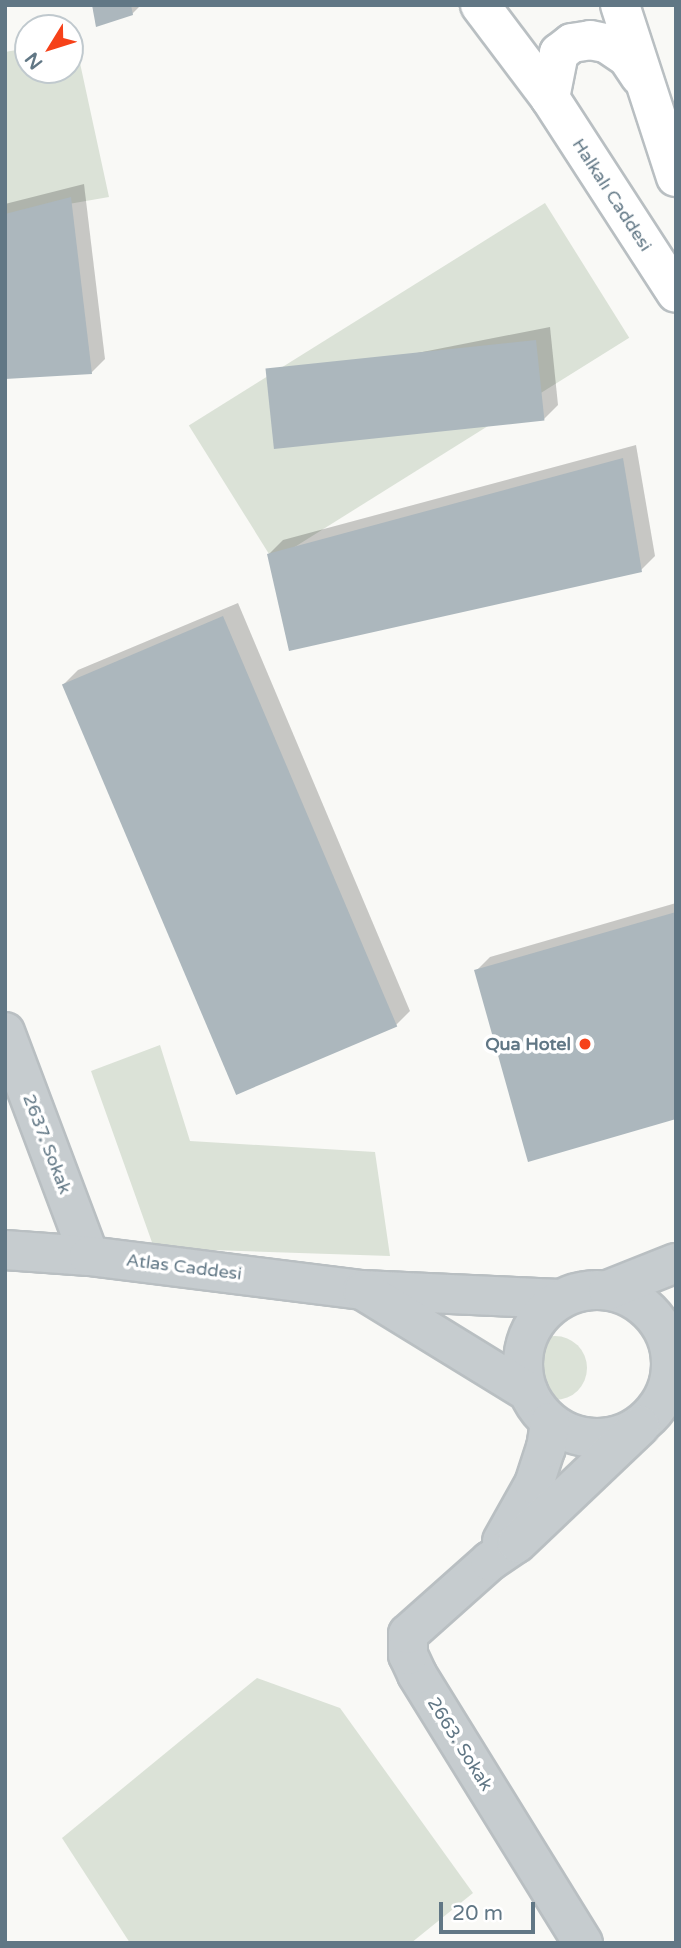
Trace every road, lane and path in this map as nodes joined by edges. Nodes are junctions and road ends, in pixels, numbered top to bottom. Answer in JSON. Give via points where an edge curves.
{"nodes":[{"id":1,"x":480,"y":5,"type":"edge"},
{"id":2,"x":626,"y":8,"type":"edge"},
{"id":3,"x":649,"y":90,"type":"junction"},
{"id":4,"x":550,"y":97,"type":"junction"},
{"id":5,"x":676,"y":177,"type":"edge"},
{"id":6,"x":676,"y":293,"type":"edge"},
{"id":7,"x":5,"y":1032,"type":"edge"},
{"id":8,"x":5,"y":1250,"type":"edge"},
{"id":9,"x":89,"y":1256,"type":"junction"},
{"id":10,"x":676,"y":1263,"type":"edge"},
{"id":11,"x":362,"y":1290,"type":"junction"},
{"id":12,"x":608,"y":1290,"type":"junction"},
{"id":13,"x":560,"y":1299,"type":"junction"},
{"id":14,"x":670,"y":1394,"type":"edge"},
{"id":15,"x":539,"y":1407,"type":"junction"},
{"id":16,"x":640,"y":1426,"type":"junction"},
{"id":17,"x":491,"y":1561,"type":"junction"},
{"id":18,"x":583,"y":1943,"type":"edge"}],
"edges":[{"from":1,"to":4,"type":"main road","name":"Halkalı Caddesi"},
{"from":2,"to":3,"type":"main road"},
{"from":3,"to":4,"type":"main road","via":[[627,57],[606,43],[590,40],[572,43],[559,53]]},
{"from":3,"to":5,"type":"main road"},
{"from":4,"to":6,"type":"main road","name":"Halkalı Caddesi"},
{"from":7,"to":9,"type":"street","name":"2637. Sokak"},
{"from":8,"to":9,"type":"street","name":"Atlas Caddesi"},
{"from":9,"to":11,"type":"street","name":"Atlas Caddesi"},
{"from":10,"to":12,"type":"street"},
{"from":11,"to":13,"type":"street","name":"Atlas Caddesi"},
{"from":11,"to":15,"type":"street","name":"Atlas Caddesi"},
{"from":12,"to":13,"type":"street","via":[[583,1291]]},
{"from":12,"to":14,"type":"street","via":[[640,1304],[663,1329],[670,1351]]},
{"from":13,"to":15,"type":"street","via":[[543,1313],[524,1350],[523,1371]]},
{"from":14,"to":16,"type":"street"},
{"from":15,"to":16,"type":"street","via":[[570,1434],[594,1439],[618,1436]]},
{"from":15,"to":17,"type":"street","via":[[546,1448],[534,1484]]},
{"from":16,"to":17,"type":"street","via":[[517,1543]]},
{"from":17,"to":18,"type":"street","name":"2663. Sokak","via":[[408,1634],[408,1655]]}]}
